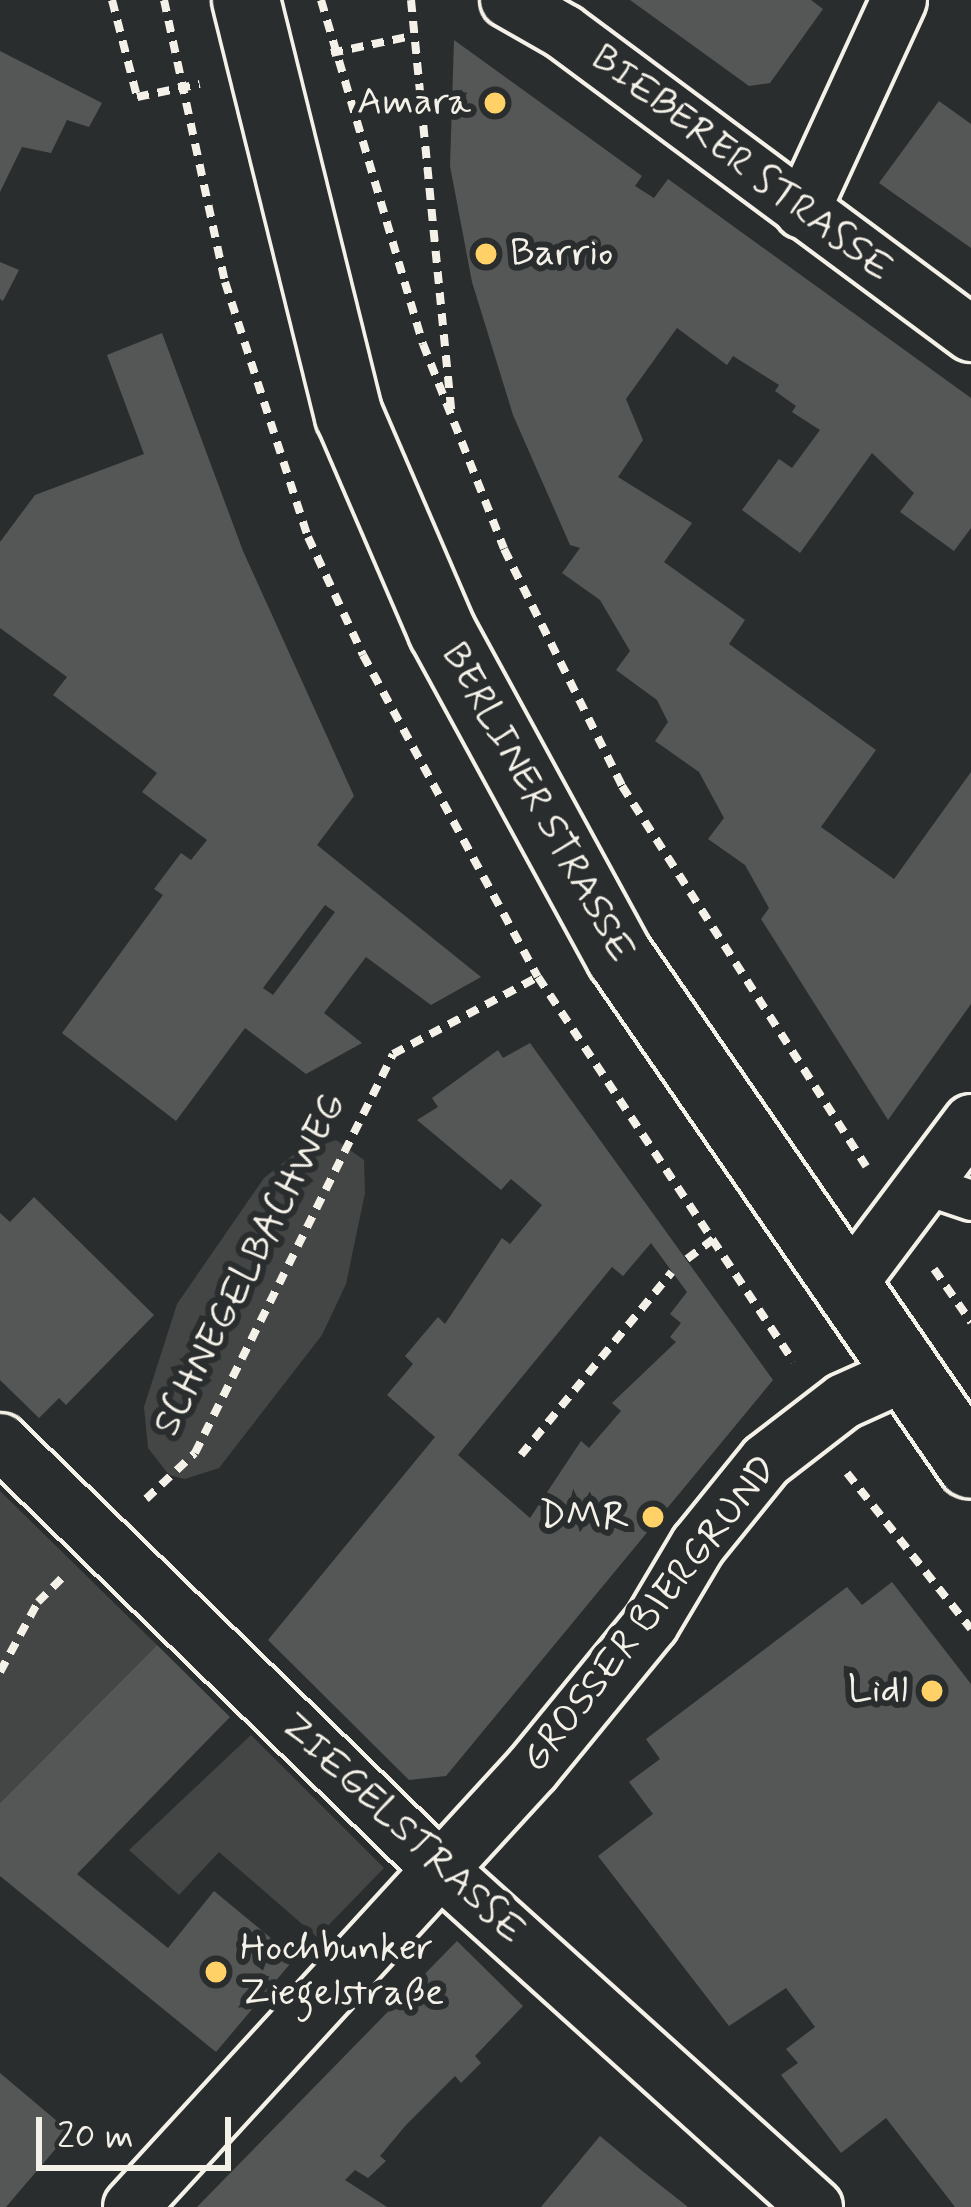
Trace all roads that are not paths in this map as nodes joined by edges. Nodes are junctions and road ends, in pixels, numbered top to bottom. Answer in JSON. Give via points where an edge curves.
{"nodes":[{"id":1,"x":246,"y":0,"type":"edge"},
{"id":2,"x":508,"y":0,"type":"edge"},
{"id":3,"x":899,"y":0,"type":"edge"},
{"id":4,"x":802,"y":211,"type":"junction"},
{"id":5,"x":971,"y":334,"type":"edge"},
{"id":6,"x":971,"y":1122,"type":"edge"},
{"id":7,"x":932,"y":1200,"type":"edge"},
{"id":8,"x":845,"y":1290,"type":"junction"},
{"id":9,"x":904,"y":1374,"type":"junction"},
{"id":10,"x":0,"y":1441,"type":"edge"},
{"id":11,"x":971,"y":1465,"type":"edge"},
{"id":12,"x":442,"y":1871,"type":"junction"},
{"id":13,"x":131,"y":2207,"type":"edge"},
{"id":14,"x":815,"y":2207,"type":"edge"}],
"edges":[{"from":1,"to":8,"type":"main road","name":"BERLINER STRASSE","via":[[349,415],[442,631],[620,957]]},
{"from":2,"to":4,"type":"street","name":"BIEBERER STRASSE","via":[[564,32]]},
{"from":3,"to":4,"type":"street"},
{"from":4,"to":5,"type":"street","name":"BIEBERER STRASSE"},
{"from":6,"to":7,"type":"street"},
{"from":7,"to":8,"type":"street"},
{"from":8,"to":9,"type":"main road","name":"BERLINER STRASSE"},
{"from":9,"to":11,"type":"main road","name":"BERLINER STRASSE"},
{"from":9,"to":12,"type":"street","name":"GROSSER BIERGRUND","via":[[824,1414],[766,1461],[698,1545],[643,1635]]},
{"from":10,"to":12,"type":"street","name":"ZIEGELSTRASSE"},
{"from":12,"to":13,"type":"street","name":"GROSSER BIERGRUND","via":[[245,2074]]},
{"from":12,"to":14,"type":"street","name":"ZIEGELSTRASSE"}]}
